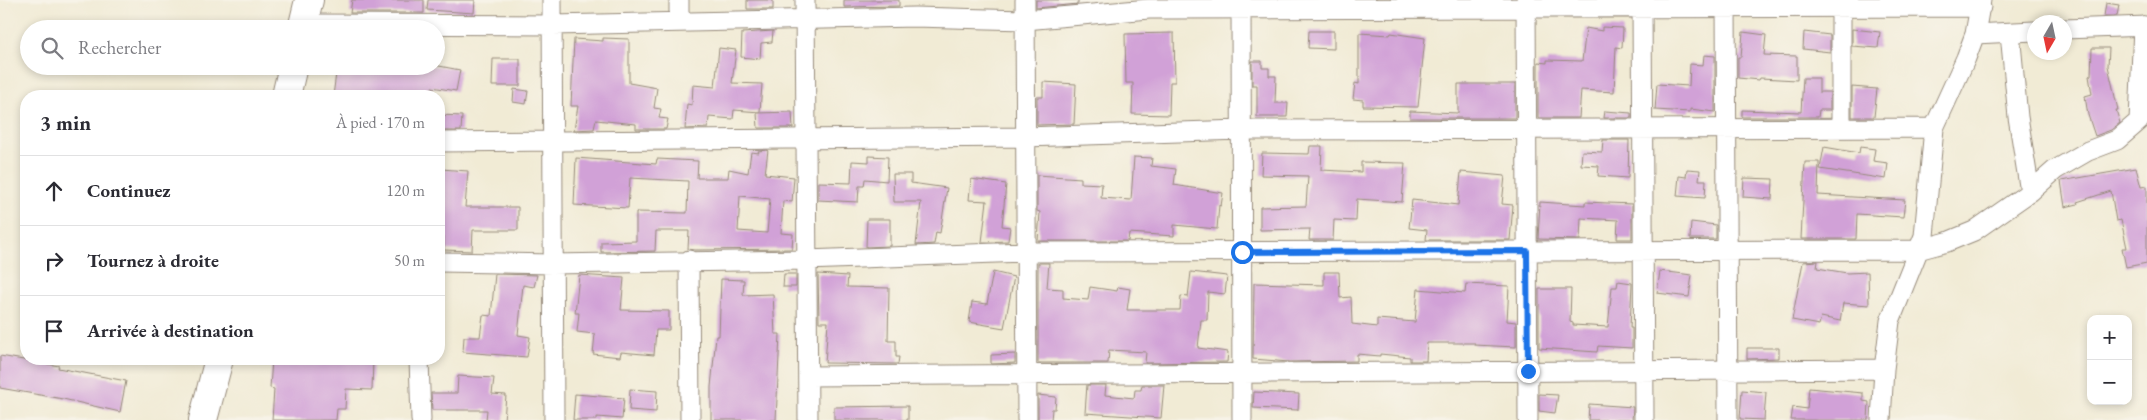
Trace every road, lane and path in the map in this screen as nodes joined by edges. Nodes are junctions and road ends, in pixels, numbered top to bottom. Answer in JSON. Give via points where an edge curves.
{"nodes":[{"id":1,"x":552,"y":0,"type":"edge"},
{"id":2,"x":679,"y":0,"type":"edge"},
{"id":3,"x":805,"y":0,"type":"edge"},
{"id":4,"x":1025,"y":0,"type":"edge"},
{"id":5,"x":1366,"y":4,"type":"edge"},
{"id":6,"x":1526,"y":4,"type":"edge"},
{"id":7,"x":1642,"y":4,"type":"edge"},
{"id":8,"x":1726,"y":4,"type":"edge"},
{"id":9,"x":1981,"y":4,"type":"edge"},
{"id":10,"x":1149,"y":5,"type":"edge"},
{"id":11,"x":1241,"y":5,"type":"edge"},
{"id":12,"x":915,"y":8,"type":"edge"},
{"id":13,"x":1840,"y":8,"type":"junction"},
{"id":14,"x":305,"y":17,"type":"edge"},
{"id":15,"x":398,"y":20,"type":"edge"},
{"id":16,"x":805,"y":20,"type":"junction"},
{"id":17,"x":1025,"y":20,"type":"junction"},
{"id":18,"x":679,"y":21,"type":"junction"},
{"id":19,"x":445,"y":22,"type":"edge"},
{"id":20,"x":553,"y":25,"type":"junction"},
{"id":21,"x":2145,"y":26,"type":"edge"},
{"id":22,"x":2072,"y":29,"type":"edge"},
{"id":23,"x":2027,"y":32,"type":"edge"},
{"id":24,"x":2010,"y":33,"type":"junction"},
{"id":25,"x":1975,"y":34,"type":"junction"},
{"id":26,"x":291,"y":75,"type":"edge"},
{"id":27,"x":287,"y":90,"type":"edge"},
{"id":28,"x":1841,"y":128,"type":"junction"},
{"id":29,"x":1934,"y":128,"type":"junction"},
{"id":30,"x":1526,"y":129,"type":"junction"},
{"id":31,"x":1642,"y":129,"type":"junction"},
{"id":32,"x":1726,"y":129,"type":"junction"},
{"id":33,"x":1242,"y":130,"type":"junction"},
{"id":34,"x":1025,"y":137,"type":"junction"},
{"id":35,"x":806,"y":138,"type":"junction"},
{"id":36,"x":553,"y":141,"type":"junction"},
{"id":37,"x":445,"y":142,"type":"edge"},
{"id":38,"x":2030,"y":192,"type":"junction"},
{"id":39,"x":1727,"y":250,"type":"junction"},
{"id":40,"x":1918,"y":250,"type":"junction"},
{"id":41,"x":1527,"y":251,"type":"junction"},
{"id":42,"x":1643,"y":251,"type":"junction"},
{"id":43,"x":1026,"y":252,"type":"junction"},
{"id":44,"x":1242,"y":252,"type":"junction"},
{"id":45,"x":689,"y":260,"type":"junction"},
{"id":46,"x":806,"y":260,"type":"junction"},
{"id":47,"x":445,"y":262,"type":"edge"},
{"id":48,"x":552,"y":264,"type":"junction"},
{"id":49,"x":218,"y":365,"type":"edge"},
{"id":50,"x":419,"y":365,"type":"edge"},
{"id":51,"x":1884,"y":369,"type":"junction"},
{"id":52,"x":1728,"y":370,"type":"junction"},
{"id":53,"x":1528,"y":371,"type":"junction"},
{"id":54,"x":1644,"y":371,"type":"junction"},
{"id":55,"x":1242,"y":373,"type":"junction"},
{"id":56,"x":1027,"y":375,"type":"junction"},
{"id":57,"x":808,"y":376,"type":"junction"},
{"id":58,"x":203,"y":420,"type":"edge"},
{"id":59,"x":421,"y":420,"type":"edge"},
{"id":60,"x":554,"y":420,"type":"edge"},
{"id":61,"x":690,"y":420,"type":"edge"},
{"id":62,"x":808,"y":420,"type":"edge"},
{"id":63,"x":1027,"y":420,"type":"edge"},
{"id":64,"x":1242,"y":420,"type":"edge"},
{"id":65,"x":1528,"y":420,"type":"edge"},
{"id":66,"x":1644,"y":420,"type":"edge"},
{"id":67,"x":1728,"y":420,"type":"edge"},
{"id":68,"x":1881,"y":420,"type":"edge"}],
"edges":[{"from":1,"to":20,"type":"street"},
{"from":2,"to":18,"type":"street"},
{"from":3,"to":16,"type":"street"},
{"from":4,"to":17,"type":"street"},
{"from":5,"to":6,"type":"street"},
{"from":5,"to":11,"type":"street"},
{"from":6,"to":7,"type":"street"},
{"from":6,"to":30,"type":"street"},
{"from":7,"to":8,"type":"street"},
{"from":7,"to":31,"type":"street"},
{"from":8,"to":13,"type":"street"},
{"from":8,"to":32,"type":"street"},
{"from":9,"to":13,"type":"street"},
{"from":9,"to":25,"type":"street"},
{"from":10,"to":11,"type":"street"},
{"from":10,"to":17,"type":"street"},
{"from":11,"to":33,"type":"street"},
{"from":12,"to":16,"type":"street"},
{"from":12,"to":17,"type":"street"},
{"from":13,"to":28,"type":"street"},
{"from":14,"to":15,"type":"street"},
{"from":16,"to":18,"type":"street"},
{"from":16,"to":35,"type":"street"},
{"from":17,"to":34,"type":"street"},
{"from":18,"to":20,"type":"street"},
{"from":19,"to":20,"type":"street"},
{"from":20,"to":36,"type":"street"},
{"from":21,"to":22,"type":"street"},
{"from":21,"to":38,"type":"street","via":[[2139,121],[2117,140],[2088,151],[2055,170]]},
{"from":23,"to":24,"type":"street"},
{"from":24,"to":25,"type":"street"},
{"from":24,"to":38,"type":"street","via":[[2018,117]]},
{"from":25,"to":29,"type":"street"},
{"from":26,"to":27,"type":"highway"},
{"from":28,"to":29,"type":"street"},
{"from":28,"to":32,"type":"street"},
{"from":29,"to":40,"type":"street","via":[[1924,236]]},
{"from":30,"to":31,"type":"street"},
{"from":30,"to":33,"type":"street"},
{"from":30,"to":41,"type":"street"},
{"from":31,"to":32,"type":"street"},
{"from":31,"to":42,"type":"street"},
{"from":32,"to":39,"type":"street"},
{"from":33,"to":34,"type":"street"},
{"from":33,"to":44,"type":"street"},
{"from":34,"to":35,"type":"street"},
{"from":34,"to":43,"type":"street"},
{"from":35,"to":36,"type":"street"},
{"from":35,"to":46,"type":"street"},
{"from":36,"to":37,"type":"street"},
{"from":36,"to":48,"type":"street"},
{"from":38,"to":40,"type":"street","via":[[1974,231]]},
{"from":39,"to":40,"type":"street"},
{"from":39,"to":42,"type":"street"},
{"from":39,"to":52,"type":"street"},
{"from":40,"to":51,"type":"street","via":[[1890,321]]},
{"from":41,"to":42,"type":"street"},
{"from":41,"to":44,"type":"street"},
{"from":41,"to":53,"type":"street"},
{"from":42,"to":54,"type":"street"},
{"from":43,"to":44,"type":"street"},
{"from":43,"to":46,"type":"street"},
{"from":43,"to":56,"type":"street"},
{"from":44,"to":55,"type":"street"},
{"from":45,"to":46,"type":"street"},
{"from":45,"to":48,"type":"street"},
{"from":45,"to":61,"type":"street"},
{"from":46,"to":57,"type":"street"},
{"from":47,"to":48,"type":"street"},
{"from":48,"to":60,"type":"street"},
{"from":49,"to":58,"type":"highway"},
{"from":50,"to":59,"type":"street"},
{"from":51,"to":52,"type":"street"},
{"from":51,"to":68,"type":"street"},
{"from":52,"to":54,"type":"street"},
{"from":52,"to":67,"type":"street"},
{"from":53,"to":54,"type":"street"},
{"from":53,"to":55,"type":"street"},
{"from":53,"to":65,"type":"street"},
{"from":54,"to":66,"type":"street"},
{"from":55,"to":56,"type":"street"},
{"from":55,"to":64,"type":"street"},
{"from":56,"to":57,"type":"street"},
{"from":56,"to":63,"type":"street"},
{"from":57,"to":62,"type":"street"}]}
